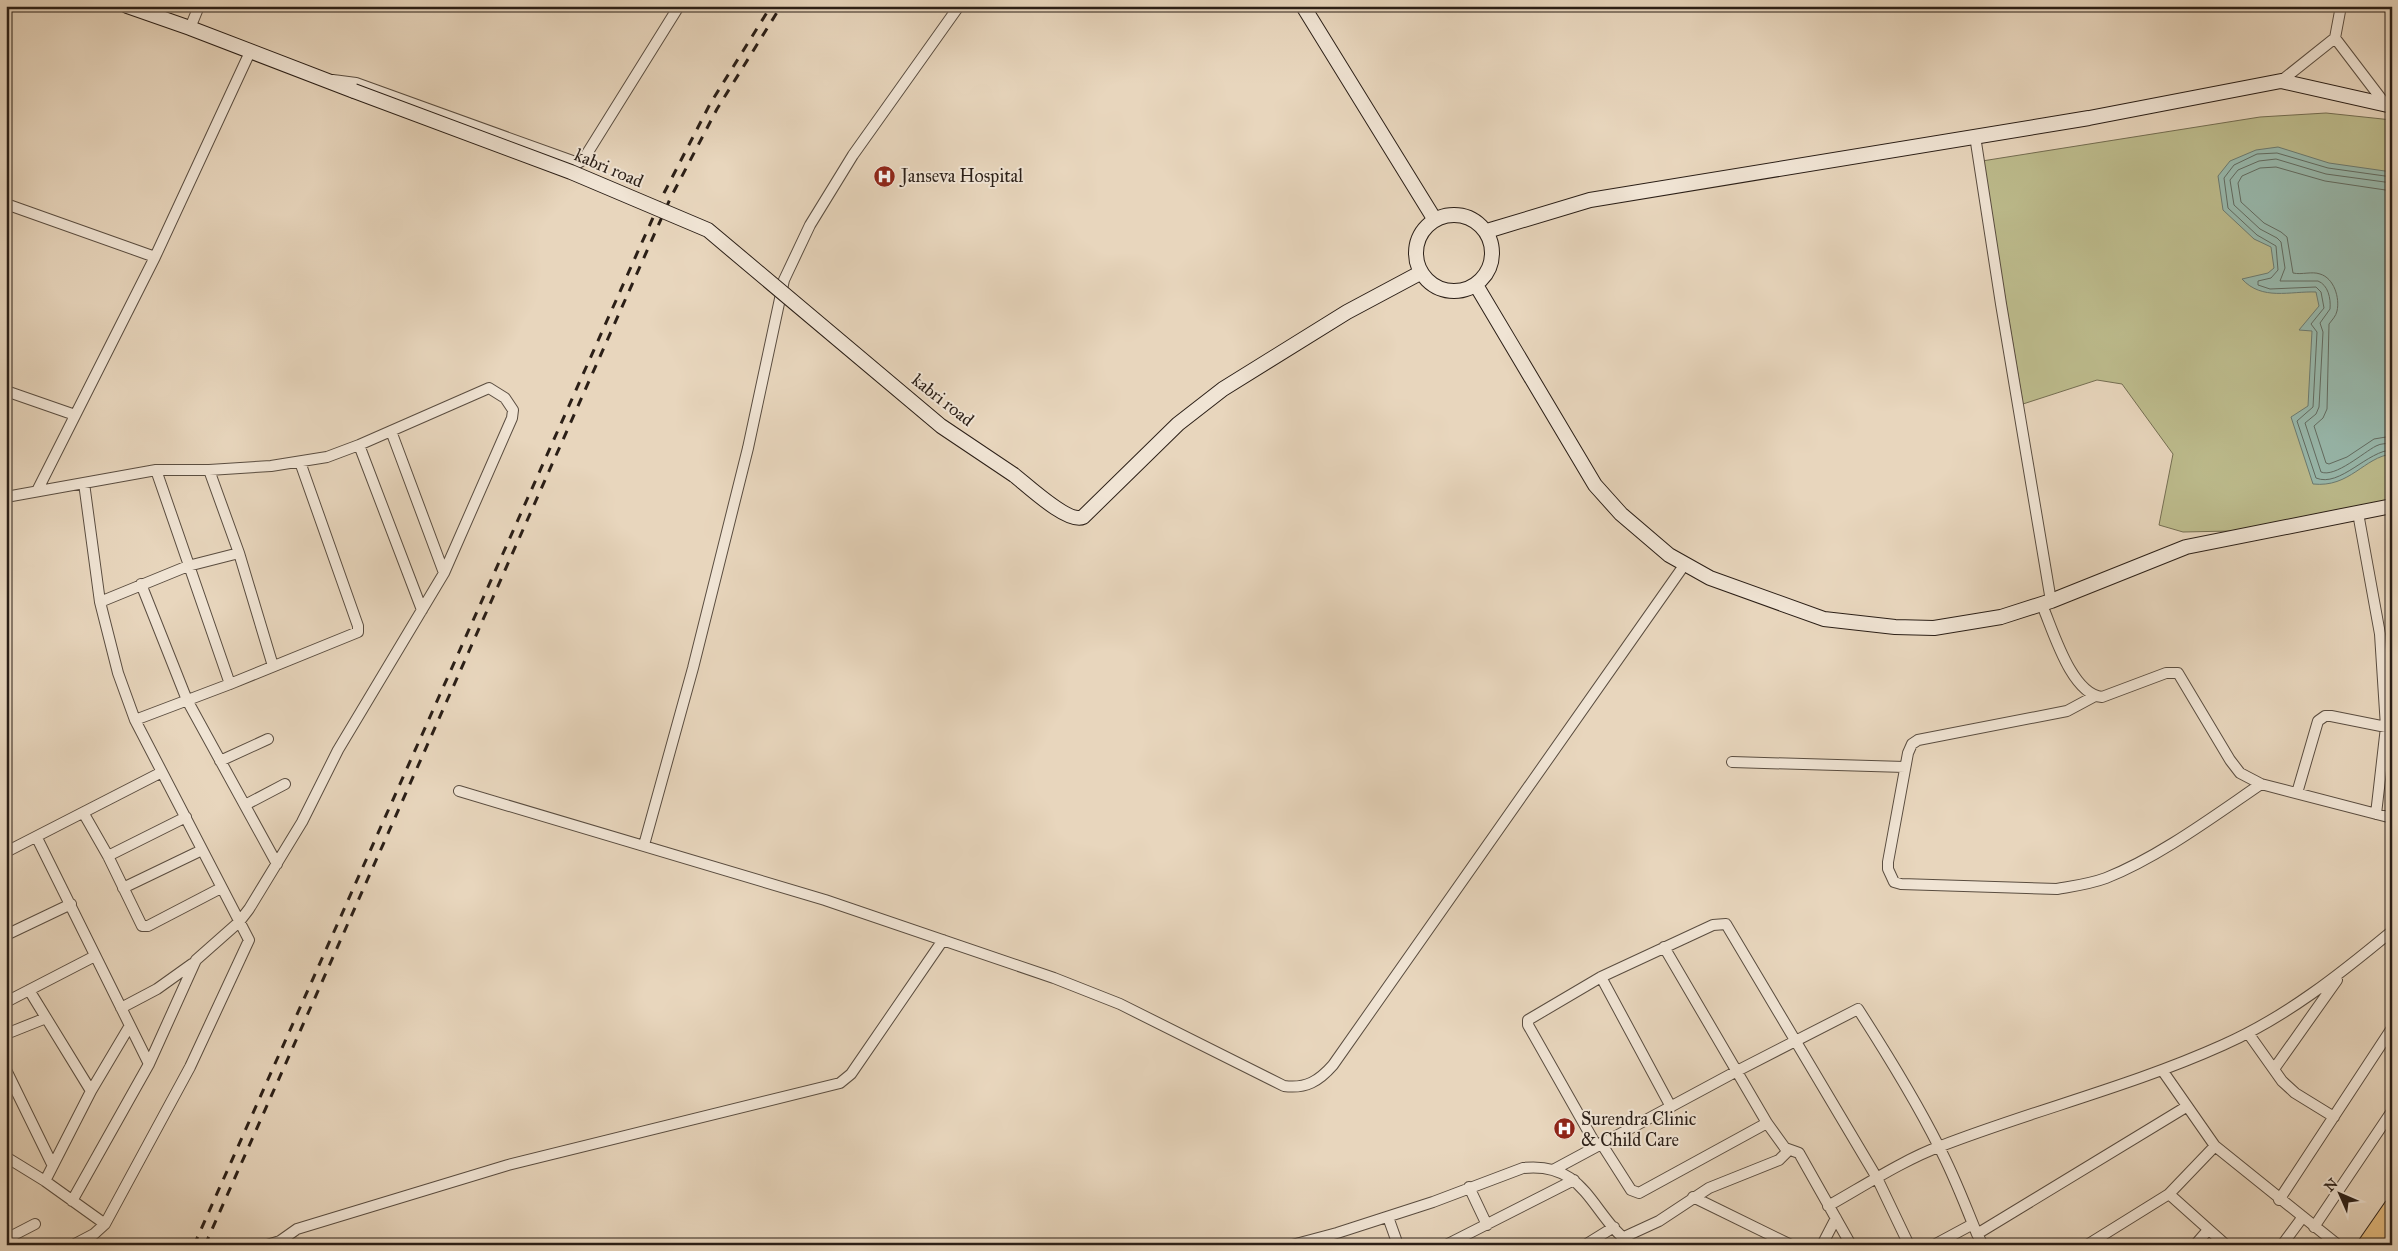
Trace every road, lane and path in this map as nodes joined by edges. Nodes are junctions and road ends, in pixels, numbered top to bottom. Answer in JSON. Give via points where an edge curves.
{"nodes":[{"id":1,"x":127,"y":6,"type":"edge"},
{"id":2,"x":198,"y":6,"type":"edge"},
{"id":3,"x":679,"y":6,"type":"edge"},
{"id":4,"x":959,"y":6,"type":"edge"},
{"id":5,"x":1303,"y":6,"type":"edge"},
{"id":6,"x":2341,"y":6,"type":"edge"},
{"id":7,"x":190,"y":28,"type":"junction"},
{"id":8,"x":2335,"y":38,"type":"junction"},
{"id":9,"x":250,"y":52,"type":"junction"},
{"id":10,"x":326,"y":80,"type":"junction"},
{"id":11,"x":2281,"y":81,"type":"junction"},
{"id":12,"x":2389,"y":105,"type":"edge"},
{"id":13,"x":1975,"y":136,"type":"junction"},
{"id":14,"x":6,"y":204,"type":"edge"},
{"id":15,"x":1435,"y":220,"type":"junction"},
{"id":16,"x":1486,"y":231,"type":"junction"},
{"id":17,"x":155,"y":256,"type":"junction"},
{"id":18,"x":1420,"y":273,"type":"junction"},
{"id":19,"x":1476,"y":285,"type":"junction"},
{"id":20,"x":6,"y":391,"type":"edge"},
{"id":21,"x":75,"y":415,"type":"junction"},
{"id":22,"x":391,"y":431,"type":"junction"},
{"id":23,"x":359,"y":445,"type":"junction"},
{"id":24,"x":300,"y":462,"type":"junction"},
{"id":25,"x":156,"y":470,"type":"junction"},
{"id":26,"x":209,"y":470,"type":"junction"},
{"id":27,"x":84,"y":483,"type":"junction"},
{"id":28,"x":37,"y":491,"type":"junction"},
{"id":29,"x":6,"y":497,"type":"edge"},
{"id":30,"x":2392,"y":506,"type":"edge"},
{"id":31,"x":2358,"y":513,"type":"junction"},
{"id":32,"x":239,"y":553,"type":"junction"},
{"id":33,"x":1685,"y":564,"type":"junction"},
{"id":34,"x":188,"y":566,"type":"junction"},
{"id":35,"x":444,"y":573,"type":"junction"},
{"id":36,"x":141,"y":584,"type":"junction"},
{"id":37,"x":100,"y":602,"type":"junction"},
{"id":38,"x":2047,"y":603,"type":"junction"},
{"id":39,"x":422,"y":610,"type":"junction"},
{"id":40,"x":2392,"y":632,"type":"edge"},
{"id":41,"x":2380,"y":634,"type":"junction"},
{"id":42,"x":274,"y":666,"type":"junction"},
{"id":43,"x":230,"y":684,"type":"junction"},
{"id":44,"x":2095,"y":696,"type":"junction"},
{"id":45,"x":186,"y":700,"type":"junction"},
{"id":46,"x":135,"y":720,"type":"junction"},
{"id":47,"x":2389,"y":728,"type":"edge"},
{"id":48,"x":268,"y":739,"type":"dead end"},
{"id":49,"x":220,"y":761,"type":"junction"},
{"id":50,"x":1732,"y":762,"type":"dead end"},
{"id":51,"x":1905,"y":767,"type":"junction"},
{"id":52,"x":162,"y":772,"type":"junction"},
{"id":53,"x":285,"y":784,"type":"dead end"},
{"id":54,"x":2260,"y":784,"type":"junction"},
{"id":55,"x":459,"y":791,"type":"dead end"},
{"id":56,"x":2297,"y":793,"type":"junction"},
{"id":57,"x":244,"y":805,"type":"junction"},
{"id":58,"x":84,"y":814,"type":"junction"},
{"id":59,"x":2376,"y":814,"type":"junction"},
{"id":60,"x":186,"y":817,"type":"junction"},
{"id":61,"x":2392,"y":818,"type":"edge"},
{"id":62,"x":36,"y":838,"type":"junction"},
{"id":63,"x":644,"y":845,"type":"junction"},
{"id":64,"x":202,"y":850,"type":"junction"},
{"id":65,"x":6,"y":852,"type":"edge"},
{"id":66,"x":108,"y":856,"type":"junction"},
{"id":67,"x":277,"y":864,"type":"junction"},
{"id":68,"x":123,"y":888,"type":"junction"},
{"id":69,"x":221,"y":888,"type":"junction"},
{"id":70,"x":71,"y":904,"type":"junction"},
{"id":71,"x":239,"y":922,"type":"junction"},
{"id":72,"x":2392,"y":932,"type":"edge"},
{"id":73,"x":6,"y":935,"type":"edge"},
{"id":74,"x":943,"y":940,"type":"junction"},
{"id":75,"x":1664,"y":947,"type":"junction"},
{"id":76,"x":95,"y":956,"type":"junction"},
{"id":77,"x":196,"y":960,"type":"junction"},
{"id":78,"x":2342,"y":973,"type":"junction"},
{"id":79,"x":1601,"y":977,"type":"junction"},
{"id":80,"x":29,"y":990,"type":"junction"},
{"id":81,"x":6,"y":1002,"type":"edge"},
{"id":82,"x":121,"y":1008,"type":"junction"},
{"id":83,"x":46,"y":1018,"type":"junction"},
{"id":84,"x":129,"y":1027,"type":"junction"},
{"id":85,"x":2392,"y":1028,"type":"edge"},
{"id":86,"x":2248,"y":1032,"type":"junction"},
{"id":87,"x":6,"y":1034,"type":"edge"},
{"id":88,"x":1795,"y":1041,"type":"junction"},
{"id":89,"x":148,"y":1064,"type":"junction"},
{"id":90,"x":2274,"y":1069,"type":"junction"},
{"id":91,"x":6,"y":1070,"type":"edge"},
{"id":92,"x":2162,"y":1070,"type":"junction"},
{"id":93,"x":1737,"y":1071,"type":"junction"},
{"id":94,"x":91,"y":1091,"type":"junction"},
{"id":95,"x":1671,"y":1107,"type":"junction"},
{"id":96,"x":2186,"y":1108,"type":"junction"},
{"id":97,"x":2392,"y":1111,"type":"edge"},
{"id":98,"x":2334,"y":1117,"type":"junction"},
{"id":99,"x":1767,"y":1123,"type":"junction"},
{"id":100,"x":1598,"y":1144,"type":"junction"},
{"id":101,"x":1939,"y":1146,"type":"junction"},
{"id":102,"x":2215,"y":1146,"type":"junction"},
{"id":103,"x":1788,"y":1151,"type":"junction"},
{"id":104,"x":6,"y":1158,"type":"edge"},
{"id":105,"x":52,"y":1164,"type":"junction"},
{"id":106,"x":1553,"y":1170,"type":"junction"},
{"id":107,"x":1878,"y":1178,"type":"junction"},
{"id":108,"x":1574,"y":1180,"type":"junction"},
{"id":109,"x":45,"y":1181,"type":"junction"},
{"id":110,"x":1469,"y":1187,"type":"junction"},
{"id":111,"x":2169,"y":1194,"type":"junction"},
{"id":112,"x":1693,"y":1198,"type":"junction"},
{"id":113,"x":2279,"y":1200,"type":"junction"},
{"id":114,"x":72,"y":1201,"type":"junction"},
{"id":115,"x":1828,"y":1206,"type":"junction"},
{"id":116,"x":2392,"y":1206,"type":"edge"},
{"id":117,"x":1388,"y":1217,"type":"junction"},
{"id":118,"x":1836,"y":1218,"type":"junction"},
{"id":119,"x":2302,"y":1218,"type":"junction"},
{"id":120,"x":35,"y":1224,"type":"dead end"},
{"id":121,"x":105,"y":1224,"type":"junction"},
{"id":122,"x":1487,"y":1225,"type":"junction"},
{"id":123,"x":1614,"y":1227,"type":"junction"},
{"id":124,"x":2314,"y":1227,"type":"junction"},
{"id":125,"x":2392,"y":1228,"type":"edge"},
{"id":126,"x":1975,"y":1229,"type":"junction"},
{"id":127,"x":2208,"y":1230,"type":"junction"},
{"id":128,"x":6,"y":1239,"type":"edge"},
{"id":129,"x":288,"y":1240,"type":"edge"},
{"id":130,"x":1629,"y":1243,"type":"edge"},
{"id":131,"x":73,"y":1245,"type":"edge"},
{"id":132,"x":267,"y":1245,"type":"edge"},
{"id":133,"x":1292,"y":1245,"type":"edge"},
{"id":134,"x":1398,"y":1245,"type":"edge"},
{"id":135,"x":1446,"y":1245,"type":"edge"},
{"id":136,"x":1585,"y":1245,"type":"edge"},
{"id":137,"x":1791,"y":1245,"type":"edge"},
{"id":138,"x":1822,"y":1245,"type":"edge"},
{"id":139,"x":1851,"y":1245,"type":"edge"},
{"id":140,"x":1909,"y":1245,"type":"edge"},
{"id":141,"x":1934,"y":1245,"type":"edge"},
{"id":142,"x":1984,"y":1245,"type":"edge"},
{"id":143,"x":2087,"y":1245,"type":"edge"},
{"id":144,"x":2195,"y":1245,"type":"edge"},
{"id":145,"x":2226,"y":1245,"type":"edge"},
{"id":146,"x":2282,"y":1245,"type":"edge"},
{"id":147,"x":2338,"y":1245,"type":"edge"},
{"id":148,"x":2365,"y":1245,"type":"edge"},
{"id":149,"x":2380,"y":1245,"type":"edge"}],
"edges":[{"from":1,"to":7,"type":"street","name":"kabri road"},
{"from":2,"to":7,"type":"street"},
{"from":3,"to":10,"type":"street","via":[[578,163],[350,81]]},
{"from":4,"to":63,"type":"street","via":[[853,155],[810,225],[784,280],[744,466]]},
{"from":5,"to":15,"type":"street"},
{"from":6,"to":8,"type":"street"},
{"from":7,"to":9,"type":"street","name":"kabri road"},
{"from":8,"to":11,"type":"street"},
{"from":8,"to":12,"type":"street"},
{"from":9,"to":10,"type":"street","name":"kabri road"},
{"from":9,"to":17,"type":"street"},
{"from":10,"to":18,"type":"street","name":"kabri road","bridge":true,"via":[[571,172],[708,230],[942,426],[1068,516],[1083,517],[1178,424],[1223,389],[1347,312]]},
{"from":11,"to":12,"type":"street"},
{"from":11,"to":13,"type":"street"},
{"from":13,"to":16,"type":"street","via":[[1590,200]]},
{"from":13,"to":38,"type":"street"},
{"from":14,"to":17,"type":"street"},
{"from":15,"to":16,"type":"street","via":[[1446,215],[1462,215]]},
{"from":15,"to":18,"type":"street","via":[[1421,233],[1416,246]]},
{"from":16,"to":19,"type":"street","via":[[1492,246],[1492,260],[1486,275]]},
{"from":17,"to":21,"type":"street"},
{"from":18,"to":19,"type":"street","via":[[1434,286],[1446,291],[1463,291]]},
{"from":19,"to":33,"type":"street","via":[[1595,485],[1668,555]]},
{"from":20,"to":21,"type":"street"},
{"from":21,"to":28,"type":"street"},
{"from":22,"to":23,"type":"street"},
{"from":22,"to":35,"type":"street"},
{"from":22,"to":35,"type":"street","via":[[486,388],[497,391],[512,406],[512,418]]},
{"from":23,"to":24,"type":"street","via":[[327,457]]},
{"from":23,"to":39,"type":"street"},
{"from":24,"to":26,"type":"street"},
{"from":24,"to":42,"type":"street","via":[[359,629],[353,635]]},
{"from":25,"to":26,"type":"street"},
{"from":25,"to":27,"type":"street"},
{"from":25,"to":34,"type":"street"},
{"from":26,"to":32,"type":"street"},
{"from":27,"to":28,"type":"street"},
{"from":27,"to":37,"type":"street"},
{"from":28,"to":29,"type":"street"},
{"from":30,"to":31,"type":"street"},
{"from":31,"to":38,"type":"street","via":[[2186,547]]},
{"from":31,"to":41,"type":"street"},
{"from":32,"to":34,"type":"street"},
{"from":32,"to":42,"type":"street"},
{"from":33,"to":38,"type":"street","via":[[1710,578],[1824,619],[1895,627],[1934,628],[2001,617]]},
{"from":33,"to":74,"type":"street","via":[[1333,1065],[1318,1081],[1304,1086],[1284,1086],[1120,1004]]},
{"from":34,"to":36,"type":"street"},
{"from":34,"to":43,"type":"street"},
{"from":35,"to":39,"type":"street"},
{"from":36,"to":37,"type":"street"},
{"from":36,"to":45,"type":"street"},
{"from":37,"to":46,"type":"street","via":[[110,648]]},
{"from":38,"to":44,"type":"street","via":[[2074,680]]},
{"from":39,"to":67,"type":"street","via":[[338,750]]},
{"from":40,"to":41,"type":"street"},
{"from":41,"to":47,"type":"street"},
{"from":42,"to":43,"type":"street"},
{"from":43,"to":45,"type":"street"},
{"from":44,"to":51,"type":"street","via":[[2067,712],[1918,740],[1909,748]]},
{"from":44,"to":54,"type":"street","via":[[2108,696],[2166,673],[2178,673],[2230,760],[2240,773]]},
{"from":45,"to":46,"type":"street"},
{"from":45,"to":49,"type":"street"},
{"from":46,"to":52,"type":"street"},
{"from":47,"to":56,"type":"street","via":[[2331,716],[2321,718]]},
{"from":47,"to":59,"type":"street"},
{"from":48,"to":49,"type":"street"},
{"from":49,"to":57,"type":"street"},
{"from":50,"to":51,"type":"street"},
{"from":51,"to":54,"type":"street","via":[[1888,862],[1890,876],[1894,882],[1902,884],[2057,889],[2083,885],[2143,860]]},
{"from":52,"to":58,"type":"street"},
{"from":52,"to":60,"type":"street"},
{"from":53,"to":57,"type":"street"},
{"from":54,"to":56,"type":"street"},
{"from":55,"to":63,"type":"street"},
{"from":56,"to":59,"type":"street"},
{"from":57,"to":67,"type":"street"},
{"from":58,"to":62,"type":"street"},
{"from":58,"to":66,"type":"street"},
{"from":59,"to":61,"type":"street"},
{"from":60,"to":64,"type":"street"},
{"from":60,"to":66,"type":"street"},
{"from":62,"to":65,"type":"street"},
{"from":62,"to":70,"type":"street"},
{"from":63,"to":74,"type":"street"},
{"from":64,"to":68,"type":"street"},
{"from":64,"to":69,"type":"street"},
{"from":66,"to":68,"type":"street"},
{"from":67,"to":71,"type":"street"},
{"from":68,"to":69,"type":"street","via":[[138,921],[145,927]]},
{"from":69,"to":71,"type":"street"},
{"from":70,"to":73,"type":"street"},
{"from":70,"to":76,"type":"street"},
{"from":71,"to":77,"type":"street"},
{"from":71,"to":121,"type":"street","via":[[248,936],[248,945],[190,1067]]},
{"from":72,"to":78,"type":"street"},
{"from":74,"to":129,"type":"street","via":[[851,1074],[840,1083],[508,1165],[297,1229]]},
{"from":75,"to":79,"type":"street"},
{"from":75,"to":88,"type":"street","via":[[1713,925],[1726,924]]},
{"from":75,"to":93,"type":"street"},
{"from":76,"to":80,"type":"street"},
{"from":76,"to":82,"type":"street"},
{"from":77,"to":82,"type":"street","via":[[181,974]]},
{"from":77,"to":89,"type":"street"},
{"from":78,"to":86,"type":"street","via":[[2290,1009]]},
{"from":78,"to":90,"type":"street"},
{"from":79,"to":95,"type":"street"},
{"from":79,"to":100,"type":"street","via":[[1531,1017],[1527,1024]]},
{"from":80,"to":81,"type":"street"},
{"from":80,"to":83,"type":"street"},
{"from":82,"to":84,"type":"street"},
{"from":83,"to":87,"type":"street"},
{"from":83,"to":94,"type":"street"},
{"from":84,"to":89,"type":"street"},
{"from":84,"to":94,"type":"street"},
{"from":85,"to":98,"type":"street"},
{"from":86,"to":90,"type":"street"},
{"from":86,"to":92,"type":"street"},
{"from":88,"to":93,"type":"street"},
{"from":88,"to":101,"type":"street","via":[[1858,1009],[1903,1080]]},
{"from":88,"to":107,"type":"street"},
{"from":89,"to":114,"type":"street"},
{"from":90,"to":98,"type":"street","via":[[2295,1093]]},
{"from":91,"to":105,"type":"street"},
{"from":92,"to":96,"type":"street"},
{"from":92,"to":101,"type":"street"},
{"from":93,"to":95,"type":"street"},
{"from":93,"to":99,"type":"street"},
{"from":94,"to":105,"type":"street"},
{"from":95,"to":100,"type":"street"},
{"from":96,"to":102,"type":"street"},
{"from":96,"to":126,"type":"street"},
{"from":97,"to":124,"type":"street"},
{"from":98,"to":113,"type":"street"},
{"from":99,"to":100,"type":"street","via":[[1639,1193],[1631,1190]]},
{"from":99,"to":103,"type":"street"},
{"from":100,"to":106,"type":"street"},
{"from":101,"to":107,"type":"street"},
{"from":101,"to":126,"type":"street"},
{"from":102,"to":111,"type":"street"},
{"from":102,"to":113,"type":"street"},
{"from":103,"to":112,"type":"street","via":[[1773,1163],[1718,1184]]},
{"from":103,"to":115,"type":"street","via":[[1799,1153]]},
{"from":104,"to":109,"type":"street"},
{"from":105,"to":109,"type":"street"},
{"from":106,"to":108,"type":"street"},
{"from":106,"to":110,"type":"street","via":[[1523,1168]]},
{"from":107,"to":115,"type":"street"},
{"from":107,"to":140,"type":"street"},
{"from":108,"to":122,"type":"street"},
{"from":108,"to":123,"type":"street"},
{"from":109,"to":114,"type":"street"},
{"from":110,"to":117,"type":"street"},
{"from":110,"to":122,"type":"street"},
{"from":111,"to":127,"type":"street"},
{"from":111,"to":143,"type":"street"},
{"from":112,"to":130,"type":"street"},
{"from":112,"to":137,"type":"street"},
{"from":113,"to":119,"type":"street"},
{"from":114,"to":121,"type":"street"},
{"from":115,"to":118,"type":"street"},
{"from":116,"to":148,"type":"main road"},
{"from":117,"to":133,"type":"street"},
{"from":117,"to":134,"type":"street"},
{"from":118,"to":138,"type":"street"},
{"from":118,"to":139,"type":"street"},
{"from":119,"to":124,"type":"street"},
{"from":119,"to":146,"type":"street"},
{"from":120,"to":128,"type":"street"},
{"from":121,"to":131,"type":"street"},
{"from":122,"to":135,"type":"street"},
{"from":123,"to":130,"type":"street"},
{"from":123,"to":136,"type":"street"},
{"from":124,"to":147,"type":"street"},
{"from":125,"to":149,"type":"main road"},
{"from":126,"to":141,"type":"street"},
{"from":126,"to":142,"type":"street"},
{"from":127,"to":144,"type":"street"},
{"from":127,"to":145,"type":"street"},
{"from":129,"to":132,"type":"street"}]}
